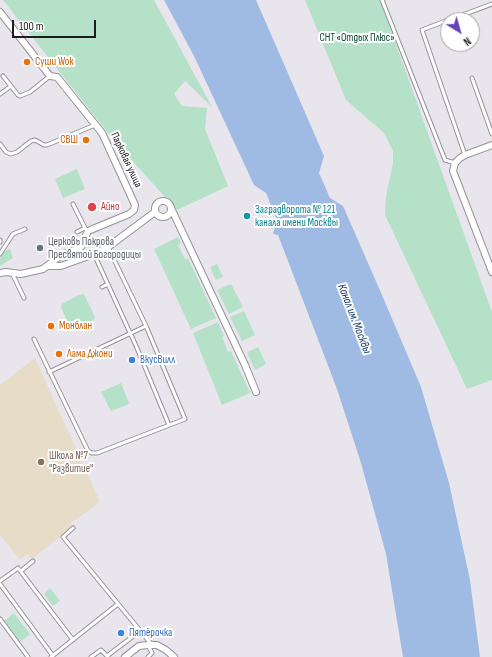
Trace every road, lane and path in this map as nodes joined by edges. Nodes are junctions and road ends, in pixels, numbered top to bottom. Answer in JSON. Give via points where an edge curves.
{"nodes":[{"id":1,"x":382,"y":0,"type":"edge"},
{"id":2,"x":492,"y":4,"type":"edge"},
{"id":3,"x":0,"y":12,"type":"edge"},
{"id":4,"x":470,"y":12,"type":"edge"},
{"id":5,"x":440,"y":23,"type":"edge"},
{"id":6,"x":3,"y":76,"type":"dead end"},
{"id":7,"x":50,"y":76,"type":"junction"},
{"id":8,"x":472,"y":78,"type":"dead end"},
{"id":9,"x":11,"y":86,"type":"junction"},
{"id":10,"x":0,"y":94,"type":"edge"},
{"id":11,"x":95,"y":125,"type":"junction"},
{"id":12,"x":492,"y":134,"type":"edge"},
{"id":13,"x":51,"y":138,"type":"dead end"},
{"id":14,"x":54,"y":142,"type":"junction"},
{"id":15,"x":0,"y":144,"type":"edge"},
{"id":16,"x":492,"y":145,"type":"edge"},
{"id":17,"x":466,"y":155,"type":"junction"},
{"id":18,"x":455,"y":163,"type":"junction"},
{"id":19,"x":73,"y":204,"type":"dead end"},
{"id":20,"x":170,"y":208,"type":"junction"},
{"id":21,"x":155,"y":212,"type":"junction"},
{"id":22,"x":25,"y":229,"type":"dead end"},
{"id":23,"x":86,"y":230,"type":"junction"},
{"id":24,"x":77,"y":232,"type":"dead end"},
{"id":25,"x":108,"y":247,"type":"junction"},
{"id":26,"x":0,"y":254,"type":"edge"},
{"id":27,"x":94,"y":254,"type":"junction"},
{"id":28,"x":489,"y":261,"type":"edge"},
{"id":29,"x":47,"y":266,"type":"junction"},
{"id":30,"x":492,"y":272,"type":"edge"},
{"id":31,"x":12,"y":273,"type":"junction"},
{"id":32,"x":0,"y":274,"type":"edge"},
{"id":33,"x":108,"y":284,"type":"junction"},
{"id":34,"x":102,"y":287,"type":"dead end"},
{"id":35,"x":24,"y":298,"type":"dead end"},
{"id":36,"x":146,"y":326,"type":"junction"},
{"id":37,"x":131,"y":334,"type":"junction"},
{"id":38,"x":34,"y":339,"type":"dead end"},
{"id":39,"x":49,"y":372,"type":"junction"},
{"id":40,"x":256,"y":392,"type":"dead end"},
{"id":41,"x":169,"y":425,"type":"junction"},
{"id":42,"x":73,"y":528,"type":"dead end"},
{"id":43,"x":33,"y":561,"type":"dead end"},
{"id":44,"x":21,"y":571,"type":"junction"},
{"id":45,"x":0,"y":583,"type":"edge"},
{"id":46,"x":118,"y":604,"type":"junction"},
{"id":47,"x":0,"y":619,"type":"edge"},
{"id":48,"x":140,"y":631,"type":"junction"},
{"id":49,"x":73,"y":640,"type":"junction"},
{"id":50,"x":150,"y":645,"type":"junction"},
{"id":51,"x":52,"y":656,"type":"edge"},
{"id":52,"x":108,"y":656,"type":"edge"},
{"id":53,"x":28,"y":657,"type":"edge"},
{"id":54,"x":91,"y":657,"type":"edge"},
{"id":55,"x":125,"y":657,"type":"edge"},
{"id":56,"x":148,"y":657,"type":"edge"},
{"id":57,"x":174,"y":657,"type":"edge"}],
"edges":[{"from":1,"to":18,"type":"lane","via":[[444,160]]},
{"from":2,"to":4,"type":"lane"},
{"from":3,"to":7,"type":"street","name":"Парковая улица"},
{"from":5,"to":17,"type":"lane","via":[[422,30]]},
{"from":6,"to":9,"type":"lane"},
{"from":7,"to":9,"type":"lane","via":[[23,96],[18,95]]},
{"from":7,"to":11,"type":"street","name":"Парковая улица","via":[[57,77]]},
{"from":8,"to":12,"type":"lane"},
{"from":9,"to":10,"type":"lane"},
{"from":11,"to":14,"type":"lane"},
{"from":11,"to":23,"type":"street","name":"Парковая улица","via":[[107,142],[135,205],[130,214]]},
{"from":13,"to":14,"type":"lane"},
{"from":14,"to":15,"type":"lane","via":[[44,145],[35,140],[31,141],[11,154]]},
{"from":16,"to":17,"type":"street"},
{"from":17,"to":18,"type":"street"},
{"from":18,"to":28,"type":"street","via":[[453,171]]},
{"from":19,"to":23,"type":"lane"},
{"from":20,"to":21,"type":"street","via":[[170,213],[163,218]]},
{"from":20,"to":21,"type":"street","via":[[162,201],[156,205]]},
{"from":20,"to":40,"type":"street"},
{"from":21,"to":25,"type":"street"},
{"from":22,"to":26,"type":"lane","via":[[13,234]]},
{"from":23,"to":24,"type":"lane"},
{"from":23,"to":29,"type":"street","via":[[81,247]]},
{"from":25,"to":27,"type":"street"},
{"from":25,"to":36,"type":"lane"},
{"from":27,"to":29,"type":"street","via":[[61,266]]},
{"from":27,"to":33,"type":"lane"},
{"from":28,"to":30,"type":"street"},
{"from":29,"to":31,"type":"street","via":[[21,274]]},
{"from":31,"to":32,"type":"street"},
{"from":31,"to":35,"type":"lane"},
{"from":33,"to":34,"type":"lane"},
{"from":33,"to":37,"type":"lane"},
{"from":36,"to":37,"type":"lane"},
{"from":36,"to":41,"type":"lane","via":[[185,419]]},
{"from":37,"to":39,"type":"lane"},
{"from":37,"to":41,"type":"lane"},
{"from":38,"to":39,"type":"lane"},
{"from":39,"to":41,"type":"lane","via":[[88,451],[92,453]]},
{"from":42,"to":46,"type":"lane","via":[[63,537]]},
{"from":43,"to":44,"type":"lane"},
{"from":44,"to":45,"type":"lane","via":[[18,568]]},
{"from":44,"to":49,"type":"lane"},
{"from":45,"to":51,"type":"lane"},
{"from":46,"to":48,"type":"lane"},
{"from":46,"to":49,"type":"lane"},
{"from":47,"to":53,"type":"lane"},
{"from":48,"to":50,"type":"lane"},
{"from":48,"to":52,"type":"lane"},
{"from":49,"to":51,"type":"lane"},
{"from":50,"to":55,"type":"street","via":[[139,646]]},
{"from":50,"to":56,"type":"lane","via":[[152,653]]},
{"from":50,"to":57,"type":"street","via":[[157,645]]},
{"from":52,"to":54,"type":"lane","via":[[101,650]]}]}
